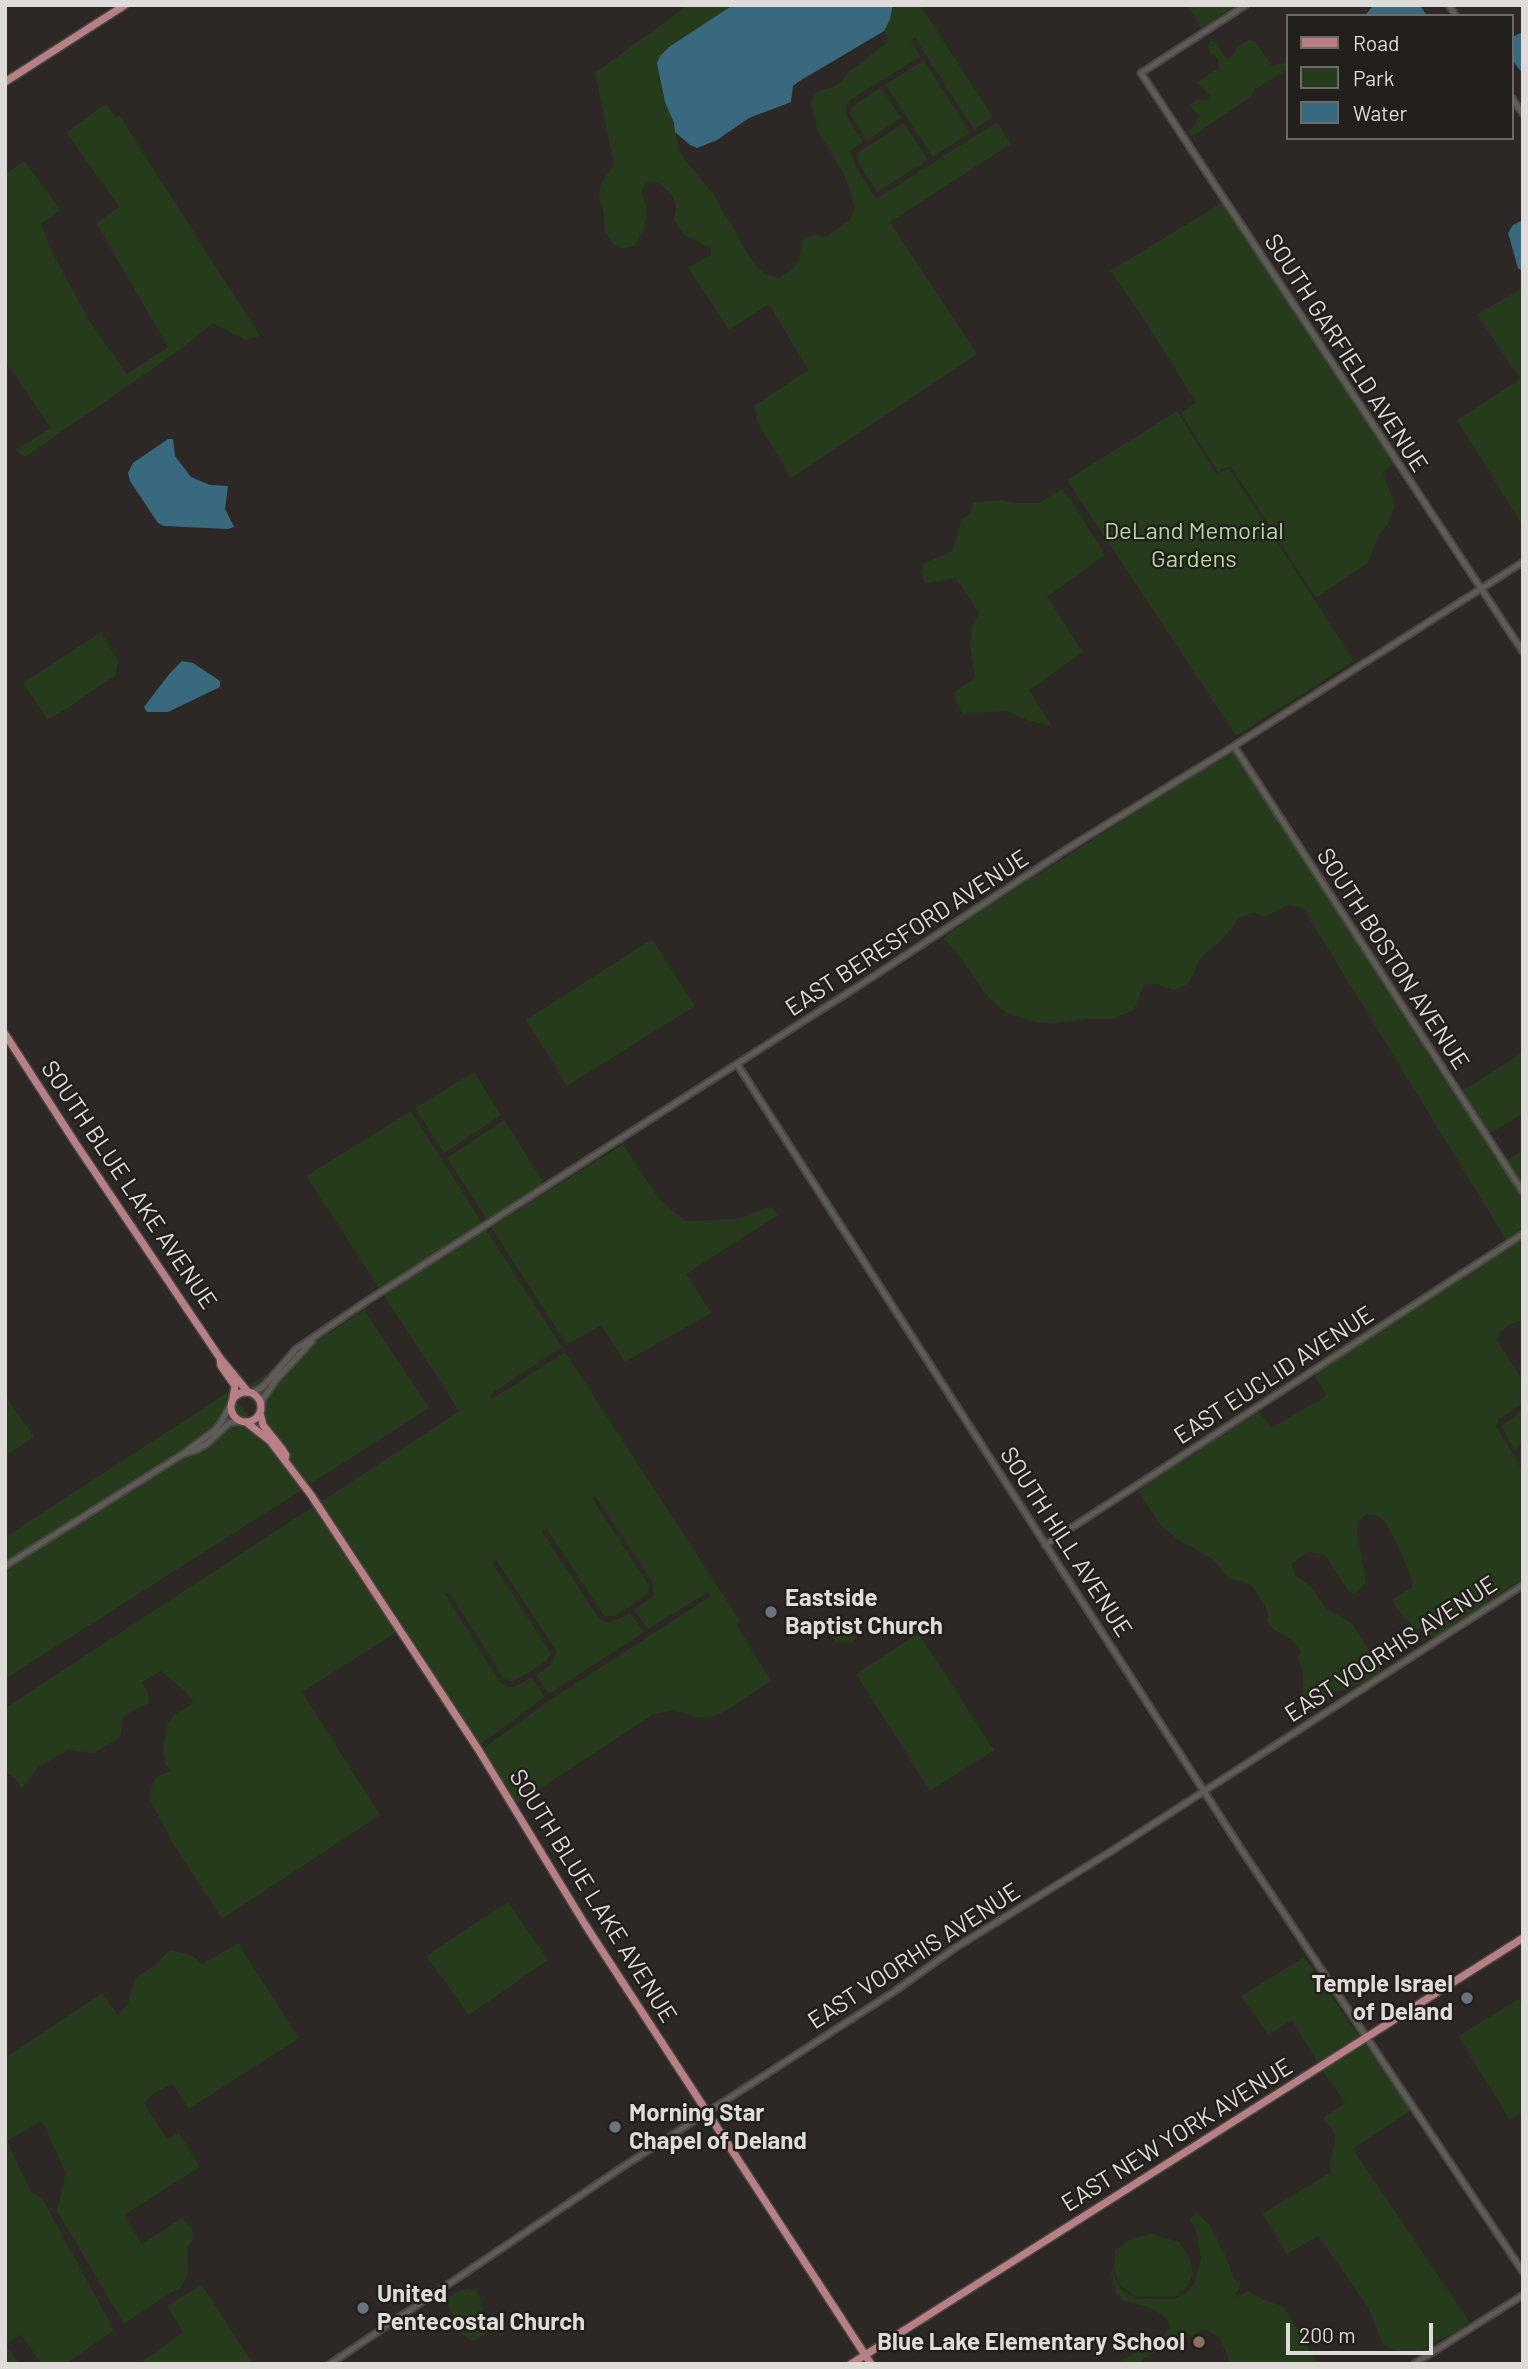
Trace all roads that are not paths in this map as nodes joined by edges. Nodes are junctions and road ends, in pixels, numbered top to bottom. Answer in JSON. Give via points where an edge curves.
{"nodes":[{"id":1,"x":125,"y":5,"type":"edge"},
{"id":2,"x":1246,"y":5,"type":"edge"},
{"id":3,"x":5,"y":82,"type":"edge"},
{"id":4,"x":1523,"y":562,"type":"edge"},
{"id":5,"x":1481,"y":588,"type":"junction"},
{"id":6,"x":1523,"y":652,"type":"edge"},
{"id":7,"x":1234,"y":746,"type":"junction"},
{"id":8,"x":5,"y":1034,"type":"edge"},
{"id":9,"x":737,"y":1064,"type":"junction"},
{"id":10,"x":1523,"y":1192,"type":"edge"},
{"id":11,"x":1523,"y":1234,"type":"edge"},
{"id":12,"x":314,"y":1338,"type":"junction"},
{"id":13,"x":220,"y":1358,"type":"junction"},
{"id":14,"x":249,"y":1392,"type":"junction"},
{"id":15,"x":232,"y":1402,"type":"junction"},
{"id":16,"x":260,"y":1410,"type":"junction"},
{"id":17,"x":244,"y":1421,"type":"junction"},
{"id":18,"x":183,"y":1454,"type":"junction"},
{"id":19,"x":285,"y":1459,"type":"junction"},
{"id":20,"x":1045,"y":1545,"type":"junction"},
{"id":21,"x":5,"y":1566,"type":"edge"},
{"id":22,"x":1523,"y":1585,"type":"edge"},
{"id":23,"x":1206,"y":1790,"type":"junction"},
{"id":24,"x":1523,"y":1938,"type":"edge"},
{"id":25,"x":1367,"y":2038,"type":"junction"},
{"id":26,"x":707,"y":2112,"type":"junction"},
{"id":27,"x":1523,"y":2272,"type":"edge"},
{"id":28,"x":1523,"y":2295,"type":"edge"},
{"id":29,"x":865,"y":2355,"type":"junction"},
{"id":30,"x":330,"y":2364,"type":"edge"},
{"id":31,"x":852,"y":2364,"type":"edge"},
{"id":32,"x":871,"y":2364,"type":"edge"},
{"id":33,"x":1414,"y":2364,"type":"edge"}],
"edges":[{"from":1,"to":3,"type":"main road"},
{"from":2,"to":5,"type":"street","name":"SOUTH GARFIELD AVENUE","via":[[1141,73]]},
{"from":4,"to":5,"type":"street","name":"EAST BERESFORD AVENUE"},
{"from":5,"to":6,"type":"street","name":"SOUTH GARFIELD AVENUE"},
{"from":5,"to":7,"type":"street","name":"EAST BERESFORD AVENUE"},
{"from":7,"to":9,"type":"street","name":"EAST BERESFORD AVENUE"},
{"from":7,"to":10,"type":"street","name":"SOUTH BOSTON AVENUE"},
{"from":8,"to":13,"type":"main road","name":"SOUTH BLUE LAKE AVENUE"},
{"from":9,"to":12,"type":"street","name":"EAST BERESFORD AVENUE"},
{"from":9,"to":20,"type":"street","name":"SOUTH HILL AVENUE"},
{"from":11,"to":20,"type":"street","name":"EAST EUCLID AVENUE"},
{"from":12,"to":14,"type":"street","name":"EAST BERESFORD AVENUE","via":[[296,1349],[263,1387]]},
{"from":12,"to":16,"type":"street","name":"EAST BERESFORD AVENUE","via":[[276,1380]]},
{"from":13,"to":14,"type":"main road","name":"SOUTH BLUE LAKE AVENUE"},
{"from":13,"to":15,"type":"main road","name":"SOUTH BLUE LAKE AVENUE","via":[[235,1386]]},
{"from":14,"to":15,"type":"main road"},
{"from":14,"to":16,"type":"main road","via":[[259,1399]]},
{"from":15,"to":17,"type":"main road","via":[[232,1412]]},
{"from":15,"to":18,"type":"street","via":[[215,1430]]},
{"from":16,"to":17,"type":"main road","via":[[254,1419]]},
{"from":16,"to":19,"type":"main road","name":"SOUTH BLUE LAKE AVENUE","via":[[262,1425]]},
{"from":17,"to":18,"type":"street","via":[[229,1423],[196,1450]]},
{"from":17,"to":19,"type":"main road","name":"SOUTH BLUE LAKE AVENUE","via":[[263,1433]]},
{"from":18,"to":21,"type":"street"},
{"from":19,"to":26,"type":"main road","name":"SOUTH BLUE LAKE AVENUE","via":[[478,1749]]},
{"from":20,"to":23,"type":"street","name":"SOUTH HILL AVENUE"},
{"from":22,"to":23,"type":"street","name":"EAST VOORHIS AVENUE"},
{"from":23,"to":25,"type":"street","name":"SOUTH HILL AVENUE"},
{"from":23,"to":26,"type":"street","name":"EAST VOORHIS AVENUE"},
{"from":24,"to":25,"type":"main road","name":"EAST NEW YORK AVENUE"},
{"from":25,"to":27,"type":"street","name":"SOUTH HILL AVENUE"},
{"from":25,"to":29,"type":"main road","name":"EAST NEW YORK AVENUE"},
{"from":26,"to":29,"type":"main road","name":"SOUTH BLUE LAKE AVENUE"},
{"from":26,"to":30,"type":"street","name":"EAST VOORHIS AVENUE"},
{"from":28,"to":33,"type":"street"},
{"from":29,"to":31,"type":"main road","name":"EAST NEW YORK AVENUE"},
{"from":29,"to":32,"type":"main road","name":"SOUTH BLUE LAKE AVENUE"}]}
